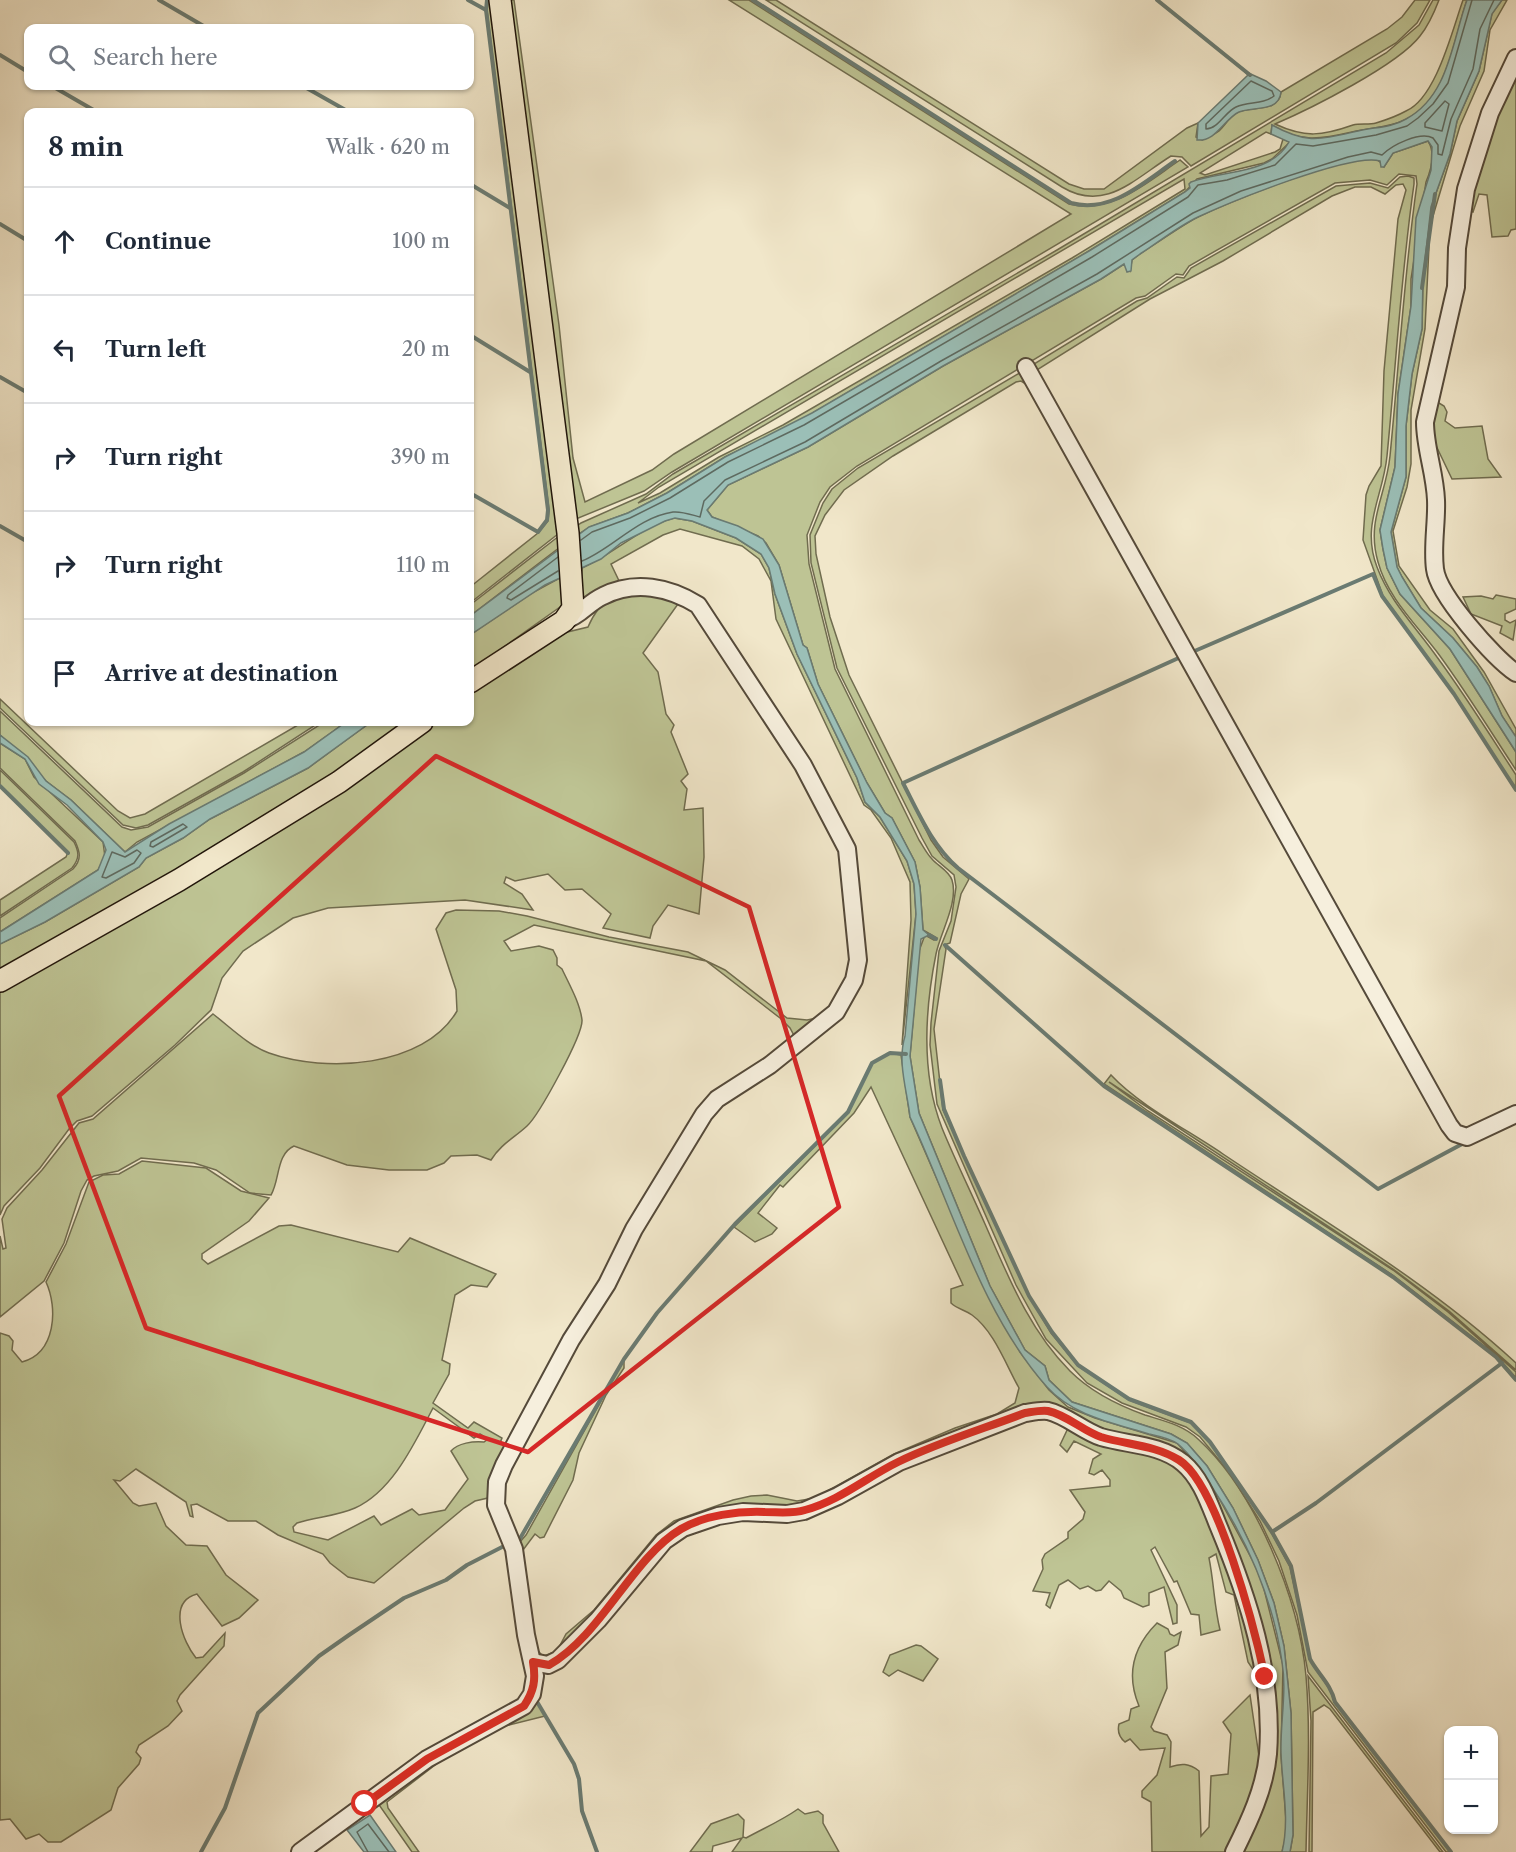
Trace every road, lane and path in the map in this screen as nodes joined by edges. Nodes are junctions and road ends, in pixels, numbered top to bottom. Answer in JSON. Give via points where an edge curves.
{"nodes":[{"id":1,"x":500,"y":0,"type":"edge"},
{"id":2,"x":1516,"y":58,"type":"edge"},
{"id":3,"x":1026,"y":367,"type":"dead end"},
{"id":4,"x":564,"y":621,"type":"junction"},
{"id":5,"x":1516,"y":673,"type":"edge"},
{"id":6,"x":474,"y":679,"type":"edge"},
{"id":7,"x":416,"y":726,"type":"edge"},
{"id":8,"x":0,"y":981,"type":"edge"},
{"id":9,"x":1516,"y":1114,"type":"edge"},
{"id":10,"x":533,"y":1662,"type":"junction"},
{"id":11,"x":300,"y":1852,"type":"edge"},
{"id":12,"x":1234,"y":1852,"type":"edge"}],
"edges":[{"from":1,"to":4,"type":"main road","via":[[568,533],[573,608]]},
{"from":2,"to":5,"type":"street","via":[[1490,112],[1466,189],[1456,287],[1425,429],[1435,483],[1434,570],[1439,586],[1491,652]]},
{"from":3,"to":9,"type":"street","via":[[1449,1125],[1455,1133],[1467,1137]]},
{"from":4,"to":6,"type":"main road"},
{"from":4,"to":10,"type":"street","via":[[580,615],[604,595],[638,587],[670,590],[698,605],[803,765],[847,849],[858,960],[854,980],[836,1012],[770,1065],[717,1099],[704,1114],[634,1229],[504,1465],[497,1482],[496,1505],[514,1549]]},
{"from":7,"to":8,"type":"main road","via":[[299,807]]},
{"from":10,"to":11,"type":"street","via":[[532,1694],[524,1706],[427,1759]]},
{"from":10,"to":12,"type":"street","via":[[549,1665],[558,1660],[598,1620],[664,1541],[683,1528],[734,1513],[804,1511],[899,1461],[1025,1413],[1047,1411],[1099,1436],[1143,1445],[1180,1461],[1195,1474],[1215,1517],[1254,1622],[1266,1689],[1265,1776]]}]}
